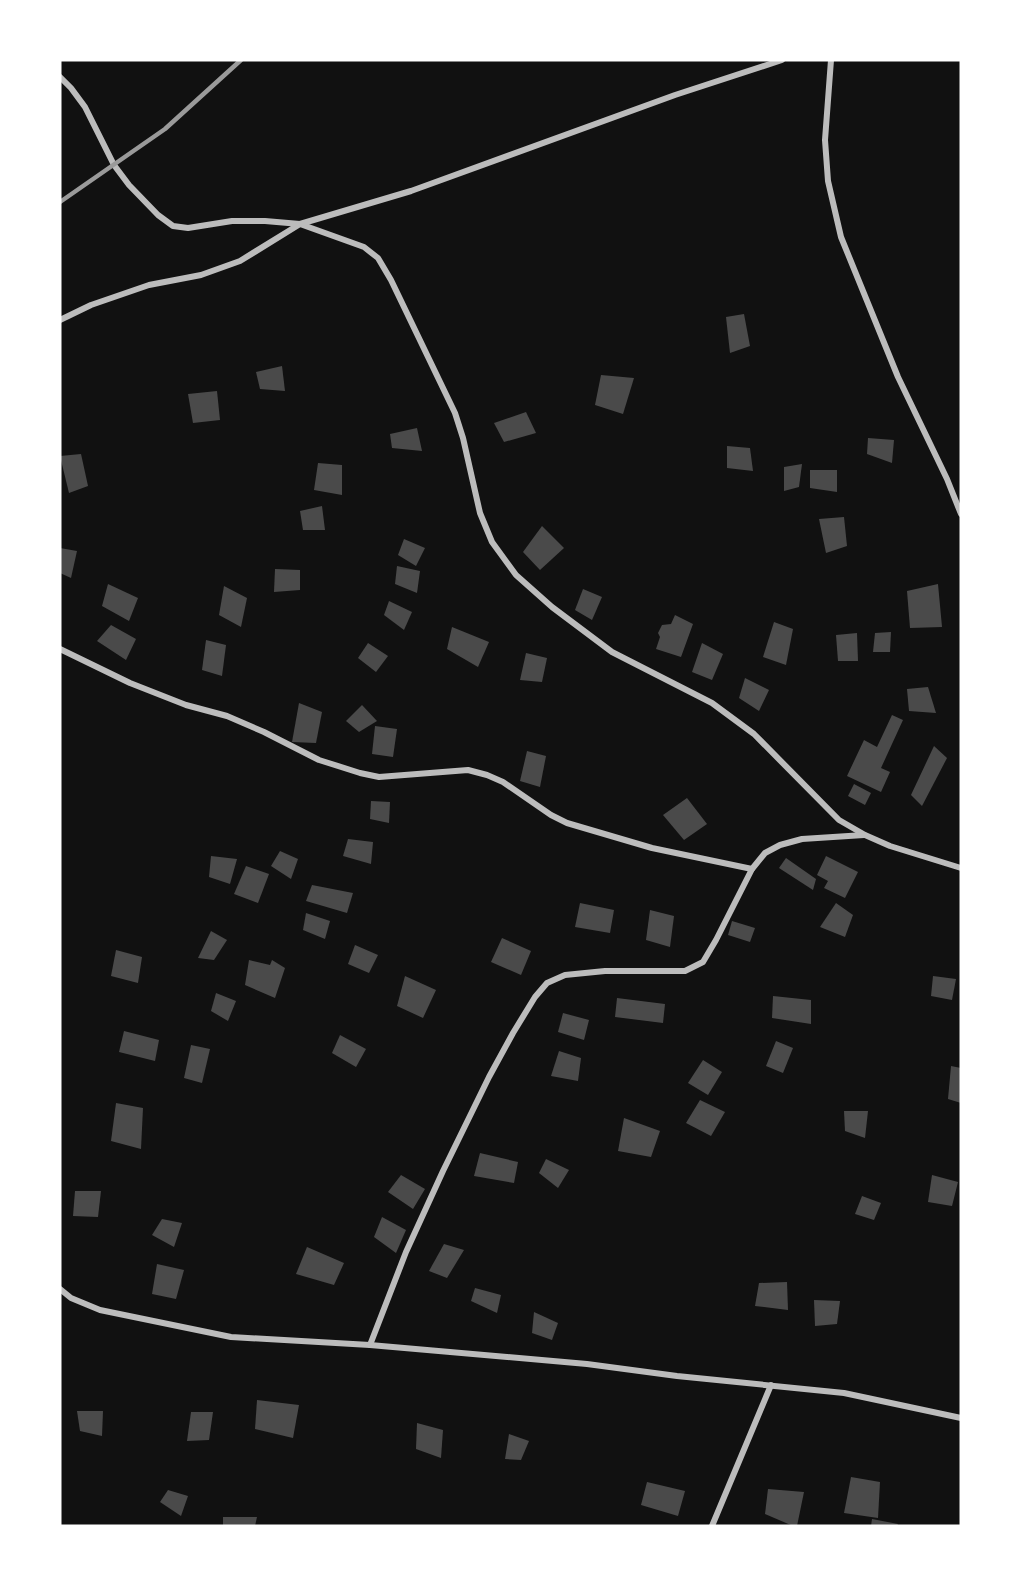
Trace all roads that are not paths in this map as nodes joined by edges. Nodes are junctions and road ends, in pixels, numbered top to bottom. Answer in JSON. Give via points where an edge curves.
{"nodes":[{"id":1,"x":782,"y":60,"type":"edge"},
{"id":2,"x":831,"y":60,"type":"edge"},
{"id":3,"x":60,"y":77,"type":"edge"},
{"id":4,"x":300,"y":224,"type":"junction"},
{"id":5,"x":60,"y":320,"type":"edge"},
{"id":6,"x":961,"y":514,"type":"edge"},
{"id":7,"x":60,"y":649,"type":"edge"},
{"id":8,"x":865,"y":835,"type":"junction"},
{"id":9,"x":961,"y":868,"type":"edge"},
{"id":10,"x":752,"y":869,"type":"junction"},
{"id":11,"x":60,"y":1289,"type":"edge"},
{"id":12,"x":370,"y":1345,"type":"junction"},
{"id":13,"x":771,"y":1385,"type":"junction"},
{"id":14,"x":961,"y":1418,"type":"edge"},
{"id":15,"x":712,"y":1526,"type":"edge"}],
"edges":[{"from":1,"to":4,"type":"street","via":[[411,191]]},
{"from":2,"to":6,"type":"street","via":[[825,140],[828,181],[841,237],[898,377]]},
{"from":3,"to":4,"type":"street","via":[[85,107],[114,165],[129,185],[173,226],[188,228],[232,221]]},
{"from":4,"to":5,"type":"street","via":[[240,261],[148,285]]},
{"from":4,"to":8,"type":"street","via":[[364,248],[378,258],[455,413],[480,513],[492,542],[516,575],[612,652],[712,703],[754,734],[839,820]]},
{"from":7,"to":10,"type":"street","via":[[130,683],[227,716],[319,760],[379,777],[468,770],[503,782],[567,823],[652,848]]},
{"from":8,"to":9,"type":"street"},
{"from":8,"to":10,"type":"street","via":[[802,839],[780,845],[765,853]]},
{"from":10,"to":12,"type":"street","via":[[703,962],[685,971],[565,975],[547,983],[535,997],[489,1077],[443,1171]]},
{"from":11,"to":12,"type":"street","via":[[100,1310],[231,1337]]},
{"from":12,"to":13,"type":"street"},
{"from":13,"to":14,"type":"street","via":[[844,1393]]},
{"from":13,"to":15,"type":"street"}]}
